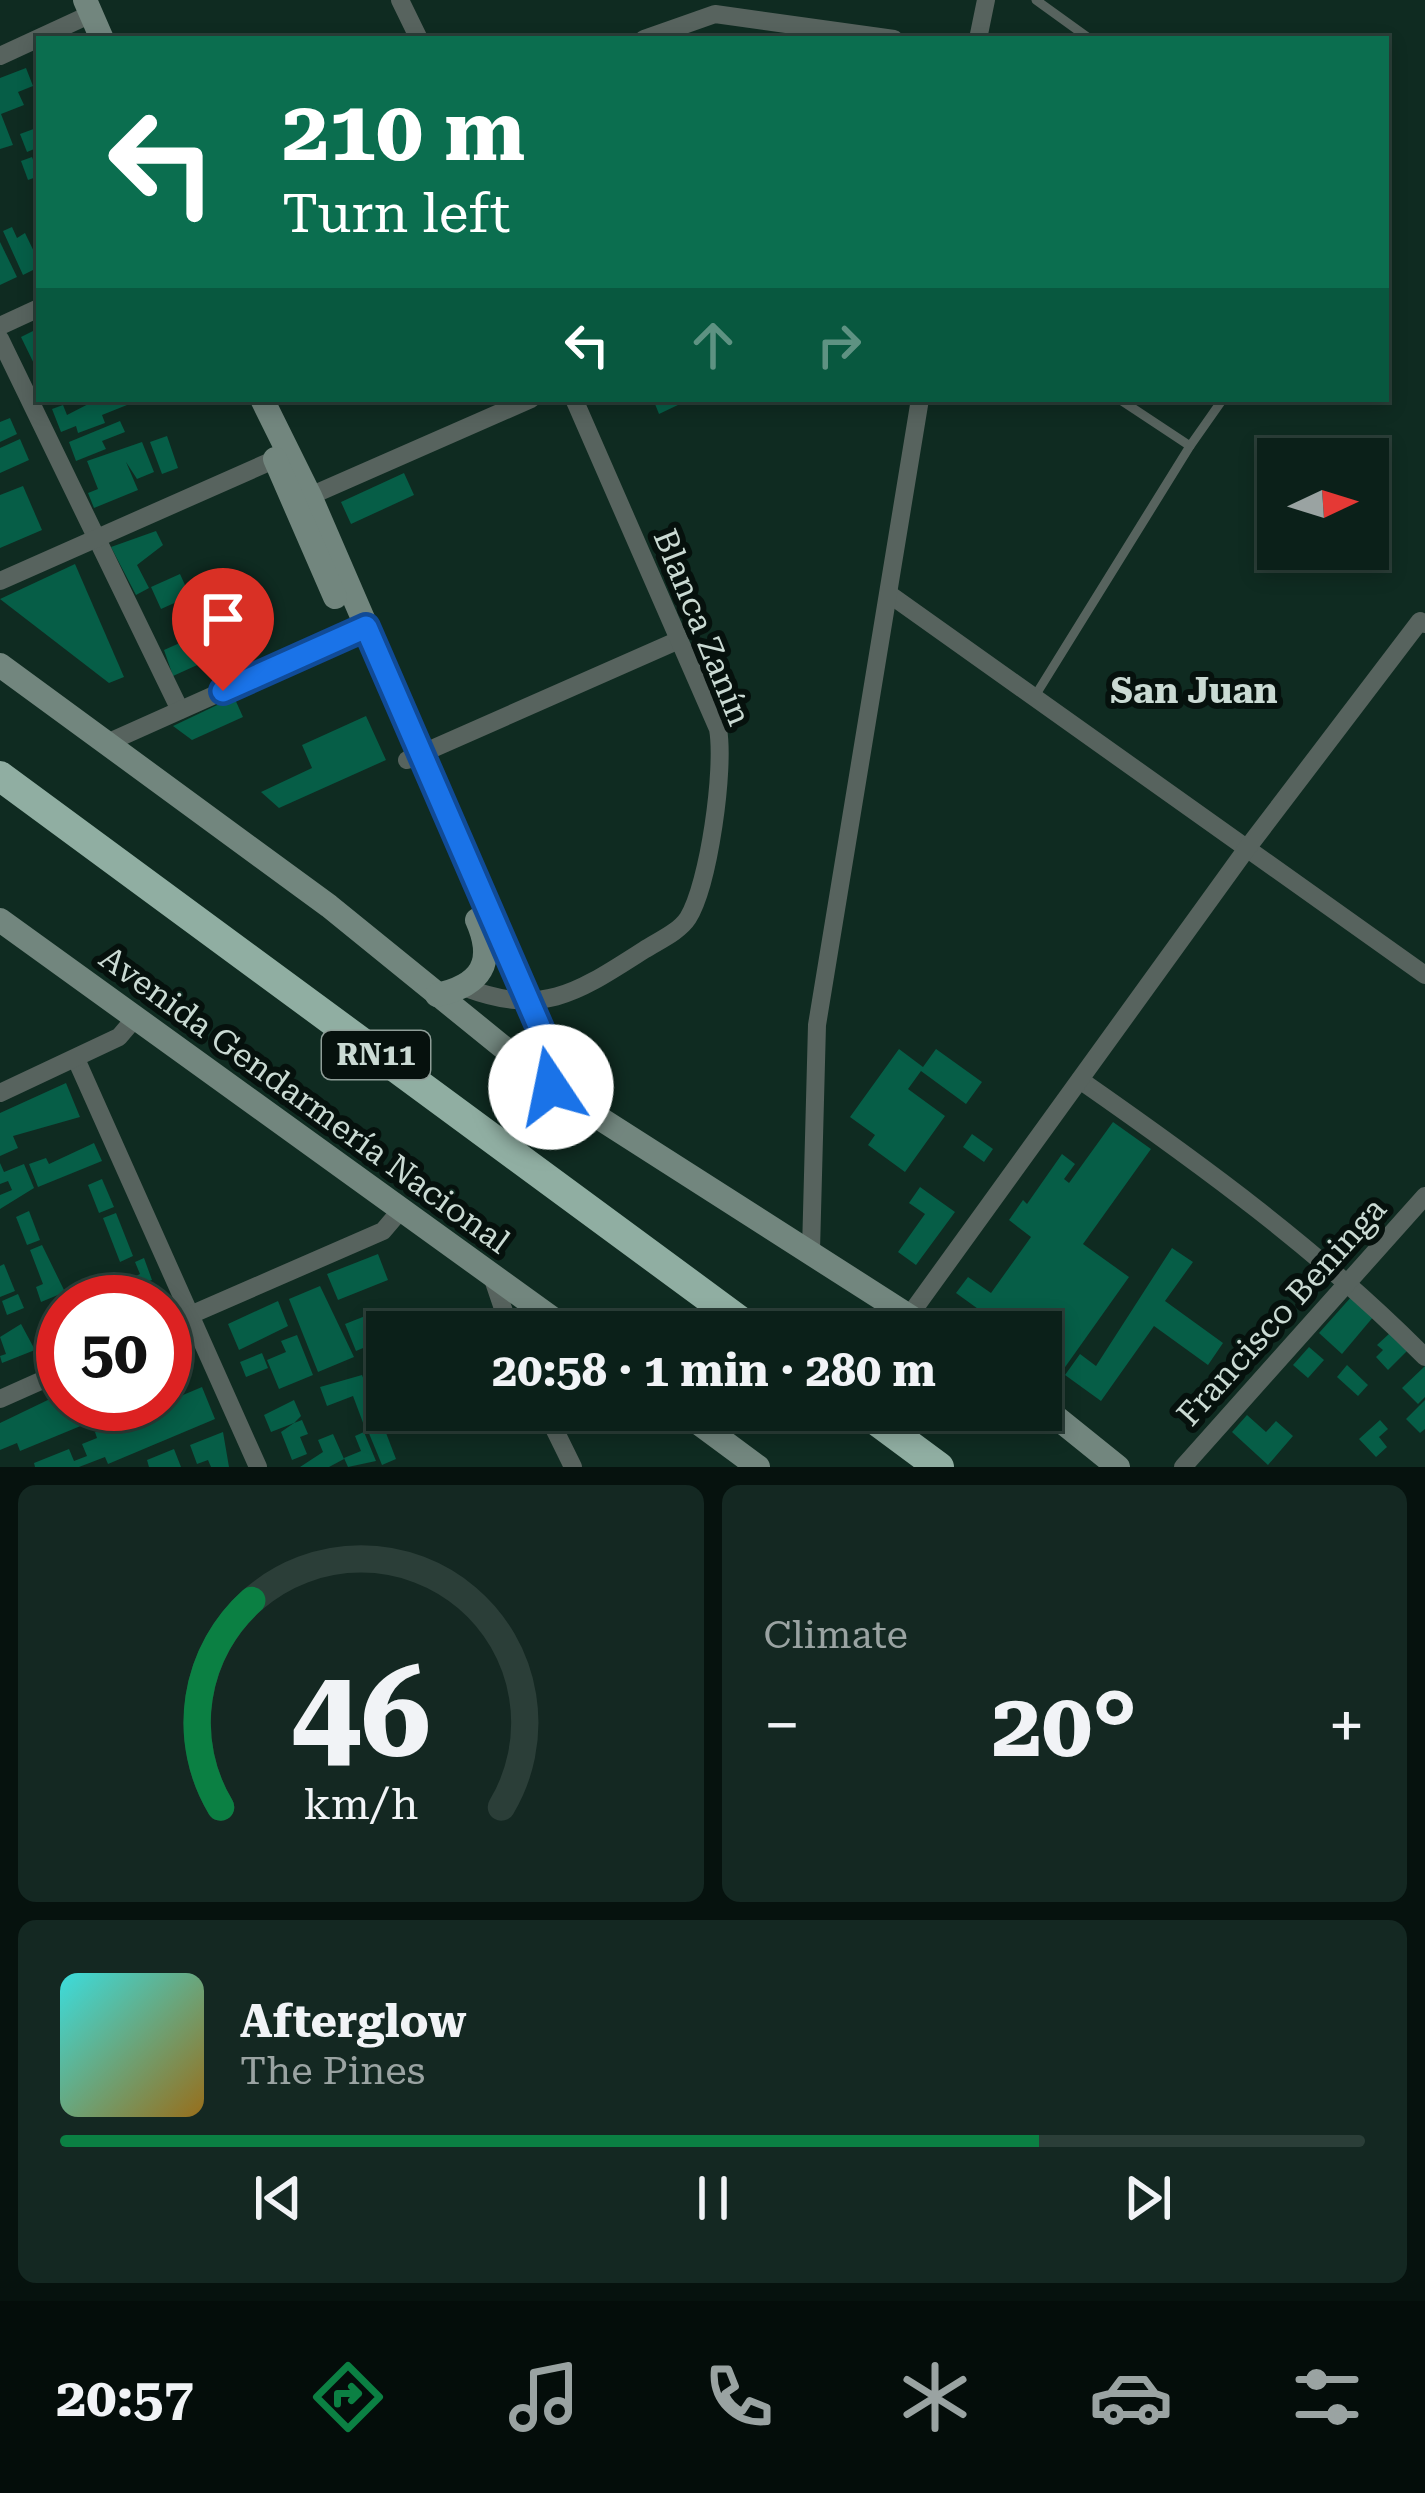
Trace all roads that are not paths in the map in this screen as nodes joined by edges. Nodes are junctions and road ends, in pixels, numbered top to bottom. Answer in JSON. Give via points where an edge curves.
{"nodes":[{"id":1,"x":400,"y":0,"type":"edge"},
{"id":2,"x":986,"y":0,"type":"edge"},
{"id":3,"x":1036,"y":0,"type":"edge"},
{"id":4,"x":88,"y":7,"type":"edge"},
{"id":5,"x":101,"y":36,"type":"edge"},
{"id":6,"x":417,"y":36,"type":"edge"},
{"id":7,"x":653,"y":36,"type":"edge"},
{"id":8,"x":873,"y":36,"type":"edge"},
{"id":9,"x":979,"y":36,"type":"edge"},
{"id":10,"x":1086,"y":36,"type":"edge"},
{"id":11,"x":0,"y":56,"type":"edge"},
{"id":12,"x":36,"y":309,"type":"edge"},
{"id":13,"x":0,"y":326,"type":"edge"},
{"id":14,"x":0,"y":339,"type":"edge"},
{"id":15,"x":524,"y":402,"type":"edge"},
{"id":16,"x":575,"y":402,"type":"edge"},
{"id":17,"x":920,"y":402,"type":"edge"},
{"id":18,"x":1124,"y":402,"type":"edge"},
{"id":19,"x":1220,"y":402,"type":"edge"},
{"id":20,"x":264,"y":404,"type":"edge"},
{"id":21,"x":1190,"y":446,"type":"junction"},
{"id":22,"x":282,"y":456,"type":"junction"},
{"id":23,"x":310,"y":496,"type":"junction"},
{"id":24,"x":94,"y":539,"type":"junction"},
{"id":25,"x":0,"y":581,"type":"edge"},
{"id":26,"x":889,"y":594,"type":"junction"},
{"id":27,"x":1425,"y":624,"type":"edge"},
{"id":28,"x":359,"y":630,"type":"junction"},
{"id":29,"x":679,"y":640,"type":"junction"},
{"id":30,"x":0,"y":665,"type":"edge"},
{"id":31,"x":1034,"y":698,"type":"junction"},
{"id":32,"x":180,"y":710,"type":"junction"},
{"id":33,"x":107,"y":743,"type":"junction"},
{"id":34,"x":414,"y":757,"type":"junction"},
{"id":35,"x":0,"y":776,"type":"edge"},
{"id":36,"x":1245,"y":851,"type":"junction"},
{"id":37,"x":0,"y":920,"type":"edge"},
{"id":38,"x":1425,"y":975,"type":"edge"},
{"id":39,"x":466,"y":988,"type":"junction"},
{"id":40,"x":437,"y":995,"type":"junction"},
{"id":41,"x":529,"y":1003,"type":"junction"},
{"id":42,"x":136,"y":1017,"type":"junction"},
{"id":43,"x":76,"y":1059,"type":"junction"},
{"id":44,"x":1080,"y":1080,"type":"junction"},
{"id":45,"x":551,"y":1087,"type":"junction"},
{"id":46,"x":0,"y":1093,"type":"edge"},
{"id":47,"x":1425,"y":1196,"type":"edge"},
{"id":48,"x":400,"y":1211,"type":"junction"},
{"id":49,"x":812,"y":1250,"type":"junction"},
{"id":50,"x":175,"y":1275,"type":"edge"},
{"id":51,"x":492,"y":1276,"type":"junction"},
{"id":52,"x":1351,"y":1282,"type":"junction"},
{"id":53,"x":504,"y":1311,"type":"edge"},
{"id":54,"x":541,"y":1311,"type":"edge"},
{"id":55,"x":726,"y":1311,"type":"edge"},
{"id":56,"x":902,"y":1311,"type":"edge"},
{"id":57,"x":913,"y":1311,"type":"edge"},
{"id":58,"x":192,"y":1313,"type":"joint"},
{"id":59,"x":1425,"y":1357,"type":"edge"},
{"id":60,"x":36,"y":1383,"type":"edge"},
{"id":61,"x":0,"y":1399,"type":"edge"},
{"id":62,"x":1062,"y":1422,"type":"edge"},
{"id":63,"x":555,"y":1431,"type":"edge"},
{"id":64,"x":709,"y":1431,"type":"edge"},
{"id":65,"x":890,"y":1431,"type":"edge"},
{"id":66,"x":570,"y":1463,"type":"edge"},
{"id":67,"x":258,"y":1467,"type":"edge"},
{"id":68,"x":548,"y":1467,"type":"edge"},
{"id":69,"x":758,"y":1467,"type":"edge"},
{"id":70,"x":939,"y":1467,"type":"edge"},
{"id":71,"x":1118,"y":1467,"type":"edge"},
{"id":72,"x":1183,"y":1467,"type":"edge"}],
"edges":[{"from":1,"to":6,"type":"street"},
{"from":2,"to":9,"type":"street"},
{"from":3,"to":10,"type":"lane"},
{"from":4,"to":5,"type":"main road"},
{"from":4,"to":11,"type":"street"},
{"from":7,"to":8,"type":"street","via":[[715,14]]},
{"from":12,"to":13,"type":"street"},
{"from":14,"to":24,"type":"street"},
{"from":15,"to":23,"type":"street"},
{"from":16,"to":29,"type":"street","name":"Blanca Zanín"},
{"from":17,"to":26,"type":"street"},
{"from":18,"to":21,"type":"lane"},
{"from":19,"to":21,"type":"lane"},
{"from":20,"to":22,"type":"main road"},
{"from":21,"to":31,"type":"lane"},
{"from":22,"to":23,"type":"main road"},
{"from":22,"to":24,"type":"street"},
{"from":22,"to":28,"type":"main road"},
{"from":23,"to":28,"type":"main road"},
{"from":24,"to":25,"type":"street"},
{"from":24,"to":32,"type":"street"},
{"from":26,"to":31,"type":"street"},
{"from":26,"to":49,"type":"street","via":[[817,1024]]},
{"from":27,"to":36,"type":"street"},
{"from":28,"to":32,"type":"street"},
{"from":28,"to":34,"type":"main road"},
{"from":29,"to":34,"type":"street"},
{"from":29,"to":41,"type":"street","name":"Blanca Zanín","via":[[722,756],[690,915],[568,995]]},
{"from":30,"to":33,"type":"main road"},
{"from":31,"to":36,"type":"street"},
{"from":32,"to":33,"type":"street"},
{"from":33,"to":40,"type":"main road"},
{"from":34,"to":39,"type":"main road","via":[[486,942],[481,975]]},
{"from":34,"to":41,"type":"main road"},
{"from":35,"to":55,"type":"highway","number":"RN11"},
{"from":36,"to":38,"type":"street"},
{"from":36,"to":44,"type":"street"},
{"from":37,"to":42,"type":"main road","name":"Avenida Gendarmería Nacional"},
{"from":39,"to":40,"type":"main road"},
{"from":39,"to":41,"type":"street"},
{"from":40,"to":45,"type":"main road"},
{"from":41,"to":45,"type":"main road","via":[[553,1064]]},
{"from":42,"to":43,"type":"street","via":[[119,1037]]},
{"from":42,"to":48,"type":"main road","name":"Avenida Gendarmería Nacional"},
{"from":43,"to":46,"type":"street"},
{"from":43,"to":50,"type":"street"},
{"from":44,"to":52,"type":"street"},
{"from":44,"to":57,"type":"street"},
{"from":45,"to":49,"type":"main road"},
{"from":47,"to":52,"type":"street","name":"Francisco Beninga"},
{"from":48,"to":51,"type":"main road","name":"Avenida Gendarmería Nacional"},
{"from":48,"to":58,"type":"street","via":[[383,1231]]},
{"from":49,"to":56,"type":"main road"},
{"from":51,"to":53,"type":"street"},
{"from":51,"to":54,"type":"main road","name":"Avenida Gendarmería Nacional"},
{"from":52,"to":59,"type":"street"},
{"from":52,"to":72,"type":"street","name":"Francisco Beninga"},
{"from":58,"to":67,"type":"street"},
{"from":60,"to":61,"type":"street"},
{"from":62,"to":71,"type":"main road"},
{"from":63,"to":66,"type":"street"},
{"from":64,"to":69,"type":"main road"},
{"from":65,"to":70,"type":"highway"},
{"from":66,"to":68,"type":"street"}]}
